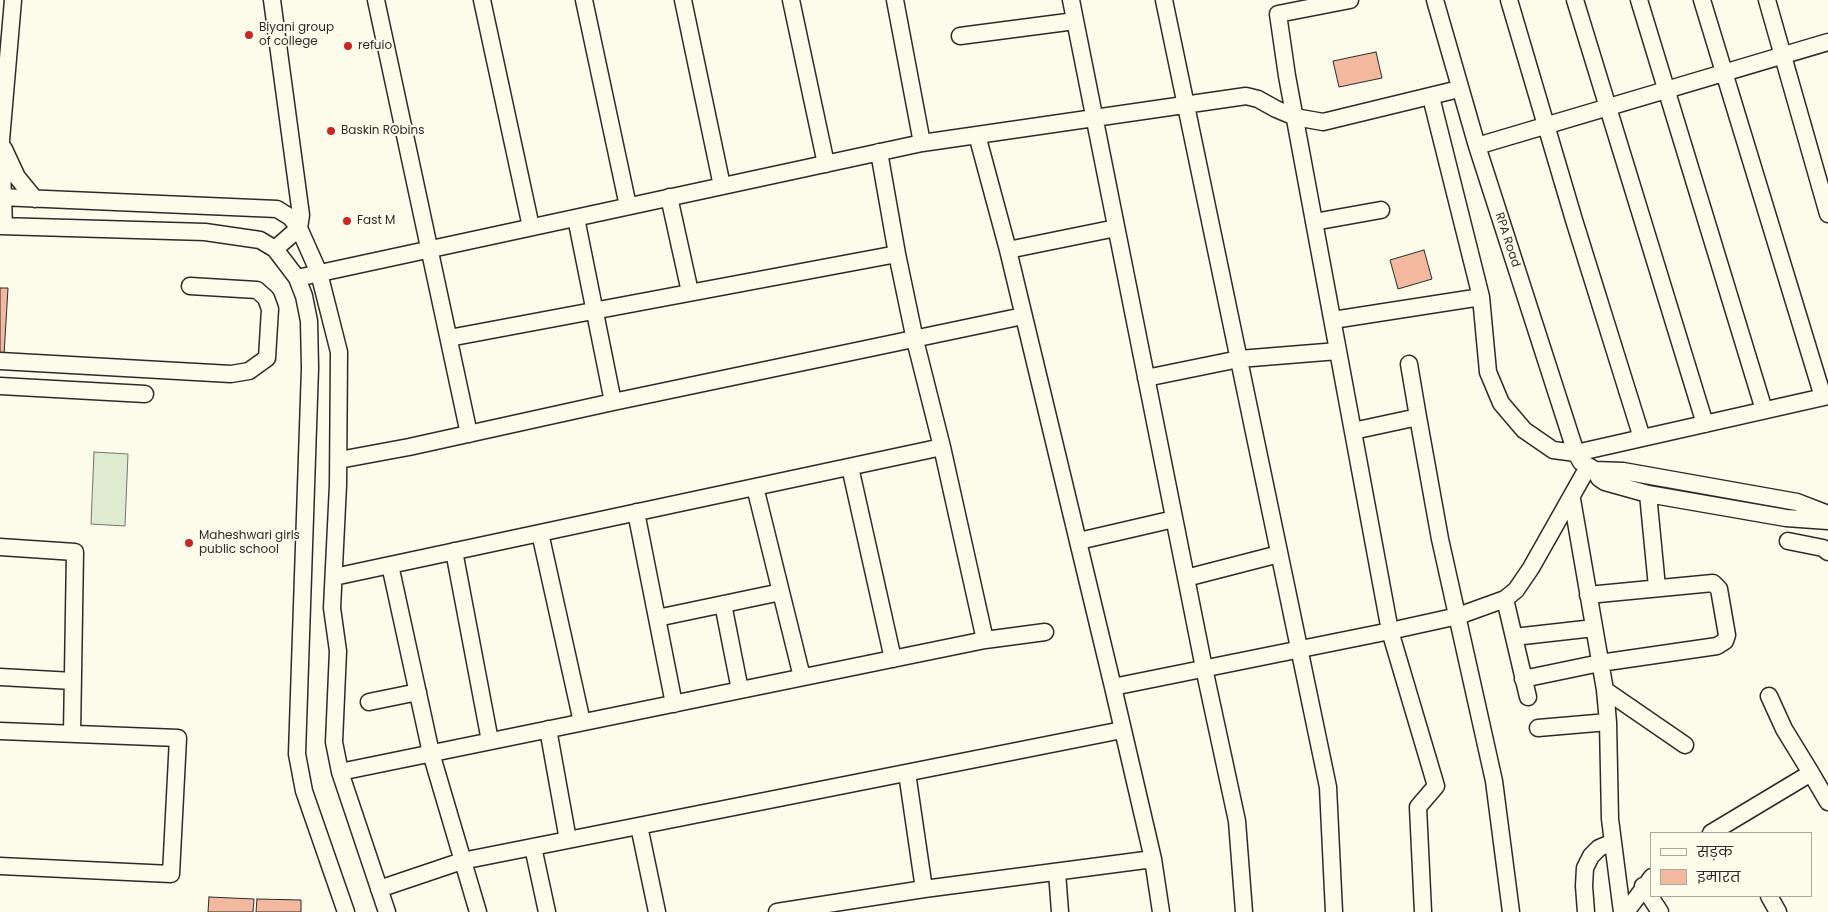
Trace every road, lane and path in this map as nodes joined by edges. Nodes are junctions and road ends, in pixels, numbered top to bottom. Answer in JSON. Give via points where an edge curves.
{"nodes":[{"id":1,"x":13,"y":0,"type":"edge"},
{"id":2,"x":272,"y":0,"type":"edge"},
{"id":3,"x":376,"y":0,"type":"edge"},
{"id":4,"x":482,"y":0,"type":"edge"},
{"id":5,"x":584,"y":0,"type":"edge"},
{"id":6,"x":683,"y":0,"type":"edge"},
{"id":7,"x":791,"y":0,"type":"edge"},
{"id":8,"x":895,"y":0,"type":"edge"},
{"id":9,"x":1071,"y":0,"type":"edge"},
{"id":10,"x":1164,"y":0,"type":"edge"},
{"id":11,"x":1350,"y":0,"type":"edge"},
{"id":12,"x":1435,"y":0,"type":"edge"},
{"id":13,"x":1509,"y":0,"type":"edge"},
{"id":14,"x":1575,"y":0,"type":"edge"},
{"id":15,"x":1639,"y":0,"type":"edge"},
{"id":16,"x":1702,"y":0,"type":"edge"},
{"id":17,"x":1767,"y":0,"type":"edge"},
{"id":18,"x":1277,"y":7,"type":"edge"},
{"id":19,"x":1075,"y":21,"type":"junction"},
{"id":20,"x":960,"y":36,"type":"dead end"},
{"id":21,"x":1828,"y":42,"type":"edge"},
{"id":22,"x":1783,"y":56,"type":"junction"},
{"id":23,"x":1724,"y":73,"type":"junction"},
{"id":24,"x":1460,"y":89,"type":"junction"},
{"id":25,"x":1667,"y":90,"type":"junction"},
{"id":26,"x":1431,"y":97,"type":"junction"},
{"id":27,"x":1186,"y":106,"type":"junction"},
{"id":28,"x":1608,"y":107,"type":"junction"},
{"id":29,"x":1295,"y":117,"type":"junction"},
{"id":30,"x":1094,"y":119,"type":"junction"},
{"id":31,"x":1546,"y":126,"type":"junction"},
{"id":32,"x":978,"y":135,"type":"junction"},
{"id":33,"x":1,"y":140,"type":"edge"},
{"id":34,"x":922,"y":143,"type":"junction"},
{"id":35,"x":1477,"y":146,"type":"junction"},
{"id":36,"x":879,"y":152,"type":"junction"},
{"id":37,"x":826,"y":164,"type":"junction"},
{"id":38,"x":722,"y":186,"type":"junction"},
{"id":39,"x":1,"y":197,"type":"edge"},
{"id":40,"x":669,"y":198,"type":"junction"},
{"id":41,"x":35,"y":199,"type":"junction"},
{"id":42,"x":628,"y":206,"type":"junction"},
{"id":43,"x":1381,"y":210,"type":"dead end"},
{"id":44,"x":1828,"y":214,"type":"edge"},
{"id":45,"x":576,"y":218,"type":"junction"},
{"id":46,"x":1314,"y":222,"type":"junction"},
{"id":47,"x":2,"y":226,"type":"edge"},
{"id":48,"x":532,"y":227,"type":"junction"},
{"id":49,"x":299,"y":228,"type":"junction"},
{"id":50,"x":1116,"y":228,"type":"junction"},
{"id":51,"x":275,"y":249,"type":"junction"},
{"id":52,"x":430,"y":249,"type":"junction"},
{"id":53,"x":1008,"y":250,"type":"junction"},
{"id":54,"x":897,"y":254,"type":"junction"},
{"id":55,"x":319,"y":273,"type":"junction"},
{"id":56,"x":296,"y":278,"type":"junction"},
{"id":57,"x":190,"y":286,"type":"dead end"},
{"id":58,"x":690,"y":292,"type":"junction"},
{"id":59,"x":1481,"y":297,"type":"junction"},
{"id":60,"x":594,"y":310,"type":"junction"},
{"id":61,"x":1023,"y":316,"type":"junction"},
{"id":62,"x":1333,"y":320,"type":"junction"},
{"id":63,"x":449,"y":338,"type":"junction"},
{"id":64,"x":915,"y":340,"type":"junction"},
{"id":65,"x":1338,"y":351,"type":"junction"},
{"id":66,"x":1239,"y":359,"type":"junction"},
{"id":67,"x":0,"y":361,"type":"edge"},
{"id":68,"x":41,"y":362,"type":"junction"},
{"id":69,"x":1409,"y":364,"type":"dead end"},
{"id":70,"x":1146,"y":378,"type":"junction"},
{"id":71,"x":0,"y":386,"type":"edge"},
{"id":72,"x":45,"y":389,"type":"junction"},
{"id":73,"x":145,"y":394,"type":"dead end"},
{"id":74,"x":1825,"y":396,"type":"edge"},
{"id":75,"x":614,"y":402,"type":"junction"},
{"id":76,"x":1764,"y":410,"type":"junction"},
{"id":77,"x":1418,"y":417,"type":"junction"},
{"id":78,"x":1705,"y":424,"type":"junction"},
{"id":79,"x":1353,"y":431,"type":"junction"},
{"id":80,"x":469,"y":434,"type":"junction"},
{"id":81,"x":1642,"y":438,"type":"junction"},
{"id":82,"x":942,"y":447,"type":"junction"},
{"id":83,"x":1576,"y":454,"type":"junction"},
{"id":84,"x":339,"y":460,"type":"junction"},
{"id":85,"x":850,"y":467,"type":"junction"},
{"id":86,"x":1592,"y":469,"type":"junction"},
{"id":87,"x":755,"y":487,"type":"junction"},
{"id":88,"x":1648,"y":494,"type":"junction"},
{"id":89,"x":1572,"y":499,"type":"junction"},
{"id":90,"x":636,"y":512,"type":"junction"},
{"id":91,"x":1828,"y":514,"type":"edge"},
{"id":92,"x":1174,"y":519,"type":"junction"},
{"id":93,"x":1828,"y":521,"type":"edge"},
{"id":94,"x":540,"y":533,"type":"junction"},
{"id":95,"x":1079,"y":541,"type":"junction"},
{"id":96,"x":1788,"y":541,"type":"dead end"},
{"id":97,"x":0,"y":548,"type":"edge"},
{"id":98,"x":454,"y":551,"type":"junction"},
{"id":99,"x":1828,"y":552,"type":"edge"},
{"id":100,"x":1279,"y":554,"type":"junction"},
{"id":101,"x":390,"y":565,"type":"junction"},
{"id":102,"x":334,"y":577,"type":"junction"},
{"id":103,"x":1186,"y":578,"type":"junction"},
{"id":104,"x":1657,"y":587,"type":"junction"},
{"id":105,"x":781,"y":592,"type":"junction"},
{"id":106,"x":1588,"y":595,"type":"junction"},
{"id":107,"x":1505,"y":599,"type":"junction"},
{"id":108,"x":723,"y":604,"type":"junction"},
{"id":109,"x":1458,"y":616,"type":"junction"},
{"id":110,"x":657,"y":618,"type":"junction"},
{"id":111,"x":1594,"y":628,"type":"junction"},
{"id":112,"x":1390,"y":631,"type":"junction"},
{"id":113,"x":1045,"y":632,"type":"dead end"},
{"id":114,"x":1514,"y":637,"type":"junction"},
{"id":115,"x":985,"y":640,"type":"junction"},
{"id":116,"x":1299,"y":649,"type":"junction"},
{"id":117,"x":893,"y":659,"type":"junction"},
{"id":118,"x":1600,"y":663,"type":"junction"},
{"id":119,"x":1204,"y":668,"type":"junction"},
{"id":120,"x":0,"y":677,"type":"edge"},
{"id":121,"x":802,"y":677,"type":"junction"},
{"id":122,"x":1524,"y":679,"type":"junction"},
{"id":123,"x":73,"y":681,"type":"junction"},
{"id":124,"x":1113,"y":687,"type":"junction"},
{"id":125,"x":740,"y":690,"type":"junction"},
{"id":126,"x":1605,"y":690,"type":"junction"},
{"id":127,"x":418,"y":692,"type":"junction"},
{"id":128,"x":1769,"y":696,"type":"dead end"},
{"id":129,"x":1528,"y":697,"type":"dead end"},
{"id":130,"x":369,"y":702,"type":"dead end"},
{"id":131,"x":674,"y":704,"type":"junction"},
{"id":132,"x":582,"y":722,"type":"junction"},
{"id":133,"x":1608,"y":722,"type":"junction"},
{"id":134,"x":1538,"y":728,"type":"dead end"},
{"id":135,"x":548,"y":729,"type":"junction"},
{"id":136,"x":1122,"y":730,"type":"junction"},
{"id":137,"x":0,"y":731,"type":"edge"},
{"id":138,"x":72,"y":734,"type":"junction"},
{"id":139,"x":490,"y":741,"type":"junction"},
{"id":140,"x":1685,"y":745,"type":"dead end"},
{"id":141,"x":431,"y":753,"type":"junction"},
{"id":142,"x":340,"y":772,"type":"junction"},
{"id":143,"x":907,"y":773,"type":"junction"},
{"id":144,"x":1811,"y":773,"type":"junction"},
{"id":145,"x":1828,"y":802,"type":"edge"},
{"id":146,"x":639,"y":826,"type":"junction"},
{"id":147,"x":1732,"y":828,"type":"edge"},
{"id":148,"x":1715,"y":832,"type":"edge"},
{"id":149,"x":568,"y":840,"type":"junction"},
{"id":150,"x":1613,"y":842,"type":"junction"},
{"id":151,"x":533,"y":847,"type":"junction"},
{"id":152,"x":1153,"y":859,"type":"junction"},
{"id":153,"x":462,"y":861,"type":"junction"},
{"id":154,"x":0,"y":866,"type":"edge"},
{"id":155,"x":1057,"y":872,"type":"junction"},
{"id":156,"x":1647,"y":882,"type":"edge"},
{"id":157,"x":379,"y":889,"type":"junction"},
{"id":158,"x":924,"y":889,"type":"junction"},
{"id":159,"x":1654,"y":897,"type":"edge"},
{"id":160,"x":1770,"y":897,"type":"edge"},
{"id":161,"x":346,"y":912,"type":"edge"},
{"id":162,"x":387,"y":912,"type":"edge"},
{"id":163,"x":478,"y":912,"type":"edge"},
{"id":164,"x":547,"y":912,"type":"edge"},
{"id":165,"x":657,"y":912,"type":"edge"},
{"id":166,"x":778,"y":912,"type":"edge"},
{"id":167,"x":1060,"y":912,"type":"edge"},
{"id":168,"x":1161,"y":912,"type":"edge"},
{"id":169,"x":1244,"y":912,"type":"edge"},
{"id":170,"x":1334,"y":912,"type":"edge"},
{"id":171,"x":1423,"y":912,"type":"edge"},
{"id":172,"x":1511,"y":912,"type":"edge"},
{"id":173,"x":1586,"y":912,"type":"edge"},
{"id":174,"x":1622,"y":912,"type":"edge"},
{"id":175,"x":1626,"y":912,"type":"edge"},
{"id":176,"x":1660,"y":912,"type":"edge"},
{"id":177,"x":1778,"y":912,"type":"edge"}],
"edges":[{"from":1,"to":33,"type":"street"},
{"from":2,"to":49,"type":"street","via":[[300,192]]},
{"from":3,"to":52,"type":"street"},
{"from":4,"to":48,"type":"street"},
{"from":5,"to":42,"type":"street"},
{"from":6,"to":38,"type":"street"},
{"from":7,"to":37,"type":"street"},
{"from":8,"to":34,"type":"street"},
{"from":9,"to":19,"type":"street"},
{"from":10,"to":27,"type":"street"},
{"from":11,"to":18,"type":"street"},
{"from":12,"to":24,"type":"street","name":"RPA Road"},
{"from":13,"to":31,"type":"street"},
{"from":14,"to":28,"type":"street"},
{"from":15,"to":25,"type":"street"},
{"from":16,"to":23,"type":"street"},
{"from":17,"to":22,"type":"street"},
{"from":18,"to":29,"type":"street"},
{"from":19,"to":20,"type":"street"},
{"from":19,"to":30,"type":"street"},
{"from":21,"to":22,"type":"street"},
{"from":22,"to":23,"type":"street"},
{"from":22,"to":44,"type":"street"},
{"from":23,"to":25,"type":"street"},
{"from":23,"to":74,"type":"street"},
{"from":24,"to":26,"type":"street"},
{"from":24,"to":35,"type":"street","name":"RPA Road"},
{"from":25,"to":28,"type":"street"},
{"from":25,"to":76,"type":"street"},
{"from":26,"to":29,"type":"street","via":[[1323,122]]},
{"from":26,"to":59,"type":"street"},
{"from":27,"to":29,"type":"street","via":[[1246,96]]},
{"from":27,"to":30,"type":"street"},
{"from":27,"to":66,"type":"street"},
{"from":28,"to":31,"type":"street"},
{"from":28,"to":78,"type":"street"},
{"from":29,"to":46,"type":"street"},
{"from":30,"to":32,"type":"street"},
{"from":30,"to":50,"type":"street"},
{"from":31,"to":35,"type":"street"},
{"from":31,"to":81,"type":"street"},
{"from":32,"to":34,"type":"street"},
{"from":32,"to":53,"type":"street"},
{"from":33,"to":39,"type":"street"},
{"from":33,"to":41,"type":"street","via":[[14,171]]},
{"from":34,"to":36,"type":"street"},
{"from":35,"to":83,"type":"street","name":"RPA Road"},
{"from":36,"to":37,"type":"street"},
{"from":36,"to":54,"type":"street"},
{"from":37,"to":38,"type":"street"},
{"from":38,"to":40,"type":"street"},
{"from":39,"to":41,"type":"street"},
{"from":39,"to":47,"type":"street"},
{"from":40,"to":42,"type":"street"},
{"from":40,"to":58,"type":"street"},
{"from":41,"to":49,"type":"street","via":[[277,209]]},
{"from":42,"to":45,"type":"street"},
{"from":43,"to":46,"type":"street"},
{"from":45,"to":48,"type":"street"},
{"from":45,"to":60,"type":"street"},
{"from":46,"to":62,"type":"street"},
{"from":47,"to":51,"type":"street","via":[[205,232],[260,240]]},
{"from":48,"to":52,"type":"street"},
{"from":49,"to":51,"type":"street"},
{"from":49,"to":55,"type":"street"},
{"from":50,"to":53,"type":"street"},
{"from":50,"to":70,"type":"street"},
{"from":51,"to":56,"type":"street"},
{"from":52,"to":55,"type":"street"},
{"from":52,"to":63,"type":"street"},
{"from":53,"to":61,"type":"street"},
{"from":54,"to":58,"type":"street"},
{"from":54,"to":64,"type":"street"},
{"from":55,"to":56,"type":"street"},
{"from":55,"to":84,"type":"street","via":[[339,352]]},
{"from":56,"to":161,"type":"street","via":[[309,321],[310,368],[297,754],[304,792]]},
{"from":57,"to":68,"type":"street","via":[[257,290],[266,298],[270,309],[267,358],[249,370],[231,374]]},
{"from":58,"to":60,"type":"street"},
{"from":59,"to":62,"type":"street"},
{"from":59,"to":83,"type":"street","via":[[1488,372],[1502,403],[1524,430],[1542,443],[1553,450]]},
{"from":60,"to":63,"type":"street"},
{"from":60,"to":75,"type":"street"},
{"from":61,"to":64,"type":"street"},
{"from":61,"to":95,"type":"street"},
{"from":62,"to":65,"type":"street"},
{"from":63,"to":80,"type":"street"},
{"from":64,"to":75,"type":"street"},
{"from":64,"to":82,"type":"street"},
{"from":65,"to":66,"type":"street"},
{"from":65,"to":79,"type":"street"},
{"from":66,"to":70,"type":"street"},
{"from":66,"to":100,"type":"street"},
{"from":67,"to":68,"type":"street"},
{"from":68,"to":72,"type":"street"},
{"from":69,"to":77,"type":"street"},
{"from":70,"to":92,"type":"street"},
{"from":71,"to":72,"type":"street"},
{"from":72,"to":73,"type":"street"},
{"from":74,"to":76,"type":"street"},
{"from":75,"to":80,"type":"street"},
{"from":76,"to":78,"type":"street"},
{"from":77,"to":79,"type":"street"},
{"from":77,"to":109,"type":"street"},
{"from":78,"to":81,"type":"street"},
{"from":79,"to":112,"type":"street"},
{"from":80,"to":84,"type":"street"},
{"from":81,"to":83,"type":"street"},
{"from":82,"to":85,"type":"street"},
{"from":82,"to":115,"type":"street"},
{"from":83,"to":86,"type":"street","name":"RPA Road"},
{"from":84,"to":102,"type":"street"},
{"from":85,"to":87,"type":"street"},
{"from":85,"to":117,"type":"street"},
{"from":86,"to":88,"type":"street","name":"RPA Road","via":[[1604,482]]},
{"from":86,"to":89,"type":"street"},
{"from":86,"to":91,"type":"street","via":[[1623,471],[1797,502]]},
{"from":87,"to":90,"type":"street"},
{"from":87,"to":105,"type":"street"},
{"from":88,"to":93,"type":"street","name":"RPA Road","via":[[1786,518]]},
{"from":88,"to":104,"type":"street"},
{"from":89,"to":106,"type":"street"},
{"from":89,"to":107,"type":"street","via":[[1531,568],[1516,590]]},
{"from":90,"to":94,"type":"street"},
{"from":90,"to":110,"type":"street"},
{"from":92,"to":95,"type":"street"},
{"from":92,"to":103,"type":"street"},
{"from":94,"to":98,"type":"street"},
{"from":94,"to":132,"type":"street"},
{"from":95,"to":124,"type":"street"},
{"from":96,"to":99,"type":"street","via":[[1823,548]]},
{"from":97,"to":123,"type":"street","via":[[75,552]]},
{"from":98,"to":101,"type":"street"},
{"from":98,"to":139,"type":"street"},
{"from":100,"to":103,"type":"street"},
{"from":100,"to":116,"type":"street"},
{"from":101,"to":102,"type":"street"},
{"from":101,"to":127,"type":"street"},
{"from":102,"to":142,"type":"street","via":[[332,608],[338,650],[334,742]]},
{"from":103,"to":119,"type":"street"},
{"from":104,"to":106,"type":"street"},
{"from":104,"to":118,"type":"street","via":[[1713,582],[1720,589],[1727,635],[1725,641],[1717,646]]},
{"from":105,"to":108,"type":"street"},
{"from":105,"to":121,"type":"street"},
{"from":106,"to":111,"type":"street"},
{"from":107,"to":109,"type":"street"},
{"from":107,"to":114,"type":"street"},
{"from":108,"to":110,"type":"street"},
{"from":108,"to":125,"type":"street"},
{"from":109,"to":112,"type":"street"},
{"from":109,"to":172,"type":"street","via":[[1494,781]]},
{"from":110,"to":131,"type":"street"},
{"from":111,"to":114,"type":"street"},
{"from":111,"to":118,"type":"street"},
{"from":112,"to":116,"type":"street"},
{"from":112,"to":171,"type":"street","via":[[1436,786],[1418,807]]},
{"from":113,"to":115,"type":"street"},
{"from":114,"to":122,"type":"street"},
{"from":115,"to":117,"type":"street"},
{"from":116,"to":119,"type":"street"},
{"from":116,"to":170,"type":"street","via":[[1328,786]]},
{"from":117,"to":121,"type":"street"},
{"from":118,"to":122,"type":"street"},
{"from":118,"to":126,"type":"street"},
{"from":119,"to":124,"type":"street"},
{"from":119,"to":169,"type":"street","via":[[1237,821]]},
{"from":120,"to":123,"type":"street"},
{"from":121,"to":125,"type":"street"},
{"from":122,"to":129,"type":"street"},
{"from":123,"to":138,"type":"street"},
{"from":124,"to":136,"type":"street"},
{"from":125,"to":131,"type":"street"},
{"from":126,"to":133,"type":"street"},
{"from":126,"to":140,"type":"street"},
{"from":127,"to":130,"type":"street"},
{"from":127,"to":141,"type":"street"},
{"from":128,"to":144,"type":"street","via":[[1784,729]]},
{"from":131,"to":132,"type":"street"},
{"from":132,"to":135,"type":"street"},
{"from":133,"to":134,"type":"street"},
{"from":133,"to":150,"type":"street"},
{"from":135,"to":139,"type":"street"},
{"from":135,"to":149,"type":"street"},
{"from":136,"to":143,"type":"street"},
{"from":136,"to":152,"type":"street"},
{"from":137,"to":138,"type":"street"},
{"from":138,"to":154,"type":"street","via":[[178,738],[171,874]]},
{"from":139,"to":141,"type":"street"},
{"from":141,"to":142,"type":"street"},
{"from":141,"to":153,"type":"street"},
{"from":142,"to":157,"type":"street"},
{"from":143,"to":146,"type":"street"},
{"from":143,"to":158,"type":"street"},
{"from":144,"to":145,"type":"street"},
{"from":144,"to":147,"type":"street"},
{"from":146,"to":149,"type":"street"},
{"from":146,"to":165,"type":"street"},
{"from":147,"to":148,"type":"street"},
{"from":149,"to":151,"type":"street"},
{"from":150,"to":173,"type":"street","via":[[1599,848],[1585,868]]},
{"from":150,"to":174,"type":"street"},
{"from":151,"to":153,"type":"street"},
{"from":151,"to":164,"type":"street"},
{"from":152,"to":155,"type":"street"},
{"from":152,"to":168,"type":"street"},
{"from":153,"to":157,"type":"street"},
{"from":153,"to":163,"type":"street"},
{"from":155,"to":158,"type":"street"},
{"from":155,"to":167,"type":"street"},
{"from":156,"to":175,"type":"street"},
{"from":157,"to":162,"type":"street"},
{"from":158,"to":166,"type":"street"},
{"from":159,"to":176,"type":"street"},
{"from":160,"to":177,"type":"street"}]}
